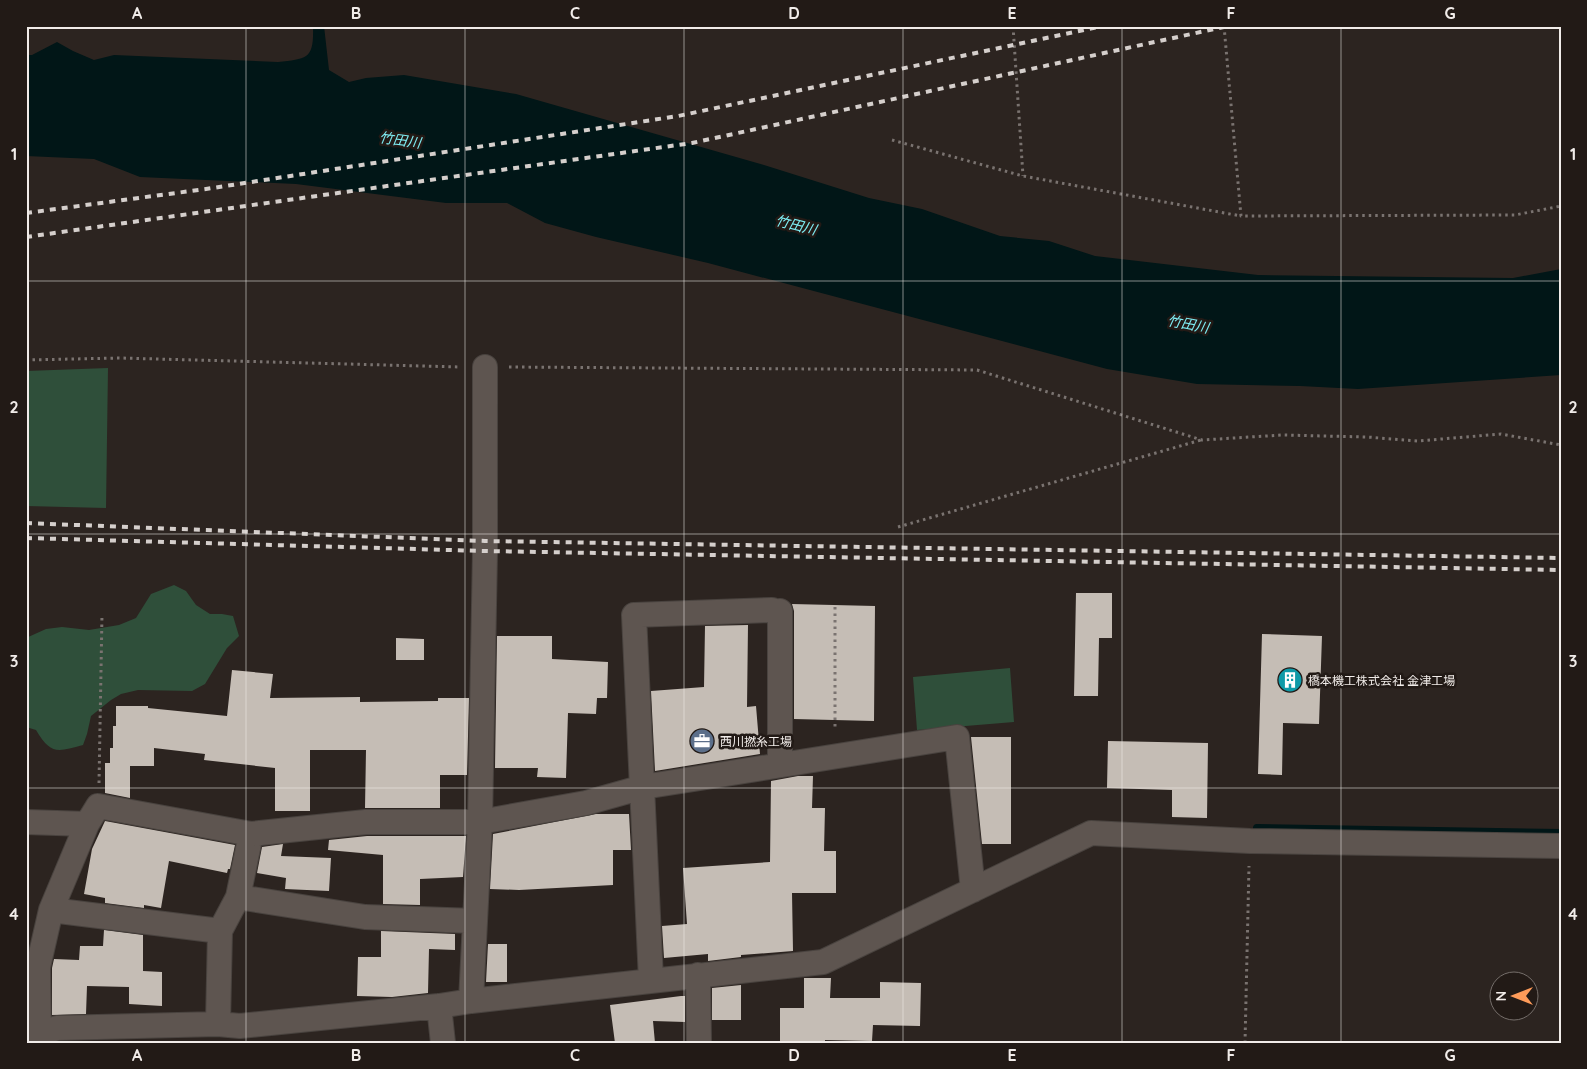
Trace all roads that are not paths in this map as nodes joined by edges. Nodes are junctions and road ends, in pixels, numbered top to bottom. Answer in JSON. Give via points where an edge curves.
{"nodes":[{"id":1,"x":485,"y":367,"type":"road end"},
{"id":2,"x":780,"y":765,"type":"junction"},
{"id":3,"x":643,"y":787,"type":"junction"},
{"id":4,"x":93,"y":815,"type":"junction"},
{"id":5,"x":26,"y":822,"type":"edge"},
{"id":6,"x":480,"y":822,"type":"junction"},
{"id":7,"x":251,"y":834,"type":"junction"},
{"id":8,"x":1561,"y":846,"type":"edge"},
{"id":9,"x":973,"y":890,"type":"junction"},
{"id":10,"x":238,"y":897,"type":"junction"},
{"id":11,"x":51,"y":910,"type":"junction"},
{"id":12,"x":474,"y":921,"type":"junction"},
{"id":13,"x":220,"y":931,"type":"junction"},
{"id":14,"x":698,"y":975,"type":"junction"},
{"id":15,"x":651,"y":980,"type":"junction"},
{"id":16,"x":470,"y":1001,"type":"junction"},
{"id":17,"x":439,"y":1006,"type":"junction"},
{"id":18,"x":233,"y":1031,"type":"edge"},
{"id":19,"x":32,"y":1036,"type":"edge"},
{"id":20,"x":442,"y":1043,"type":"edge"},
{"id":21,"x":699,"y":1043,"type":"edge"}],
"edges":[{"from":1,"to":6,"type":"street"},
{"from":2,"to":3,"type":"street"},
{"from":2,"to":3,"type":"street","via":[[776,611],[634,615]]},
{"from":2,"to":9,"type":"street","via":[[957,737]]},
{"from":3,"to":6,"type":"street","via":[[586,803]]},
{"from":3,"to":15,"type":"street"},
{"from":4,"to":5,"type":"street"},
{"from":4,"to":7,"type":"street"},
{"from":4,"to":11,"type":"street"},
{"from":6,"to":7,"type":"street","via":[[366,822]]},
{"from":6,"to":12,"type":"street"},
{"from":7,"to":10,"type":"street"},
{"from":8,"to":9,"type":"street","via":[[1250,841],[1091,833]]},
{"from":9,"to":14,"type":"street","via":[[823,962]]},
{"from":10,"to":12,"type":"street","via":[[365,918]]},
{"from":10,"to":13,"type":"street"},
{"from":11,"to":13,"type":"street"},
{"from":11,"to":19,"type":"street","via":[[38,967]]},
{"from":12,"to":16,"type":"street"},
{"from":13,"to":18,"type":"street"},
{"from":14,"to":15,"type":"street"},
{"from":14,"to":21,"type":"street"},
{"from":15,"to":16,"type":"street"},
{"from":16,"to":17,"type":"street"},
{"from":17,"to":18,"type":"street"},
{"from":17,"to":20,"type":"street"},
{"from":18,"to":19,"type":"street","via":[[57,1028]]}]}
